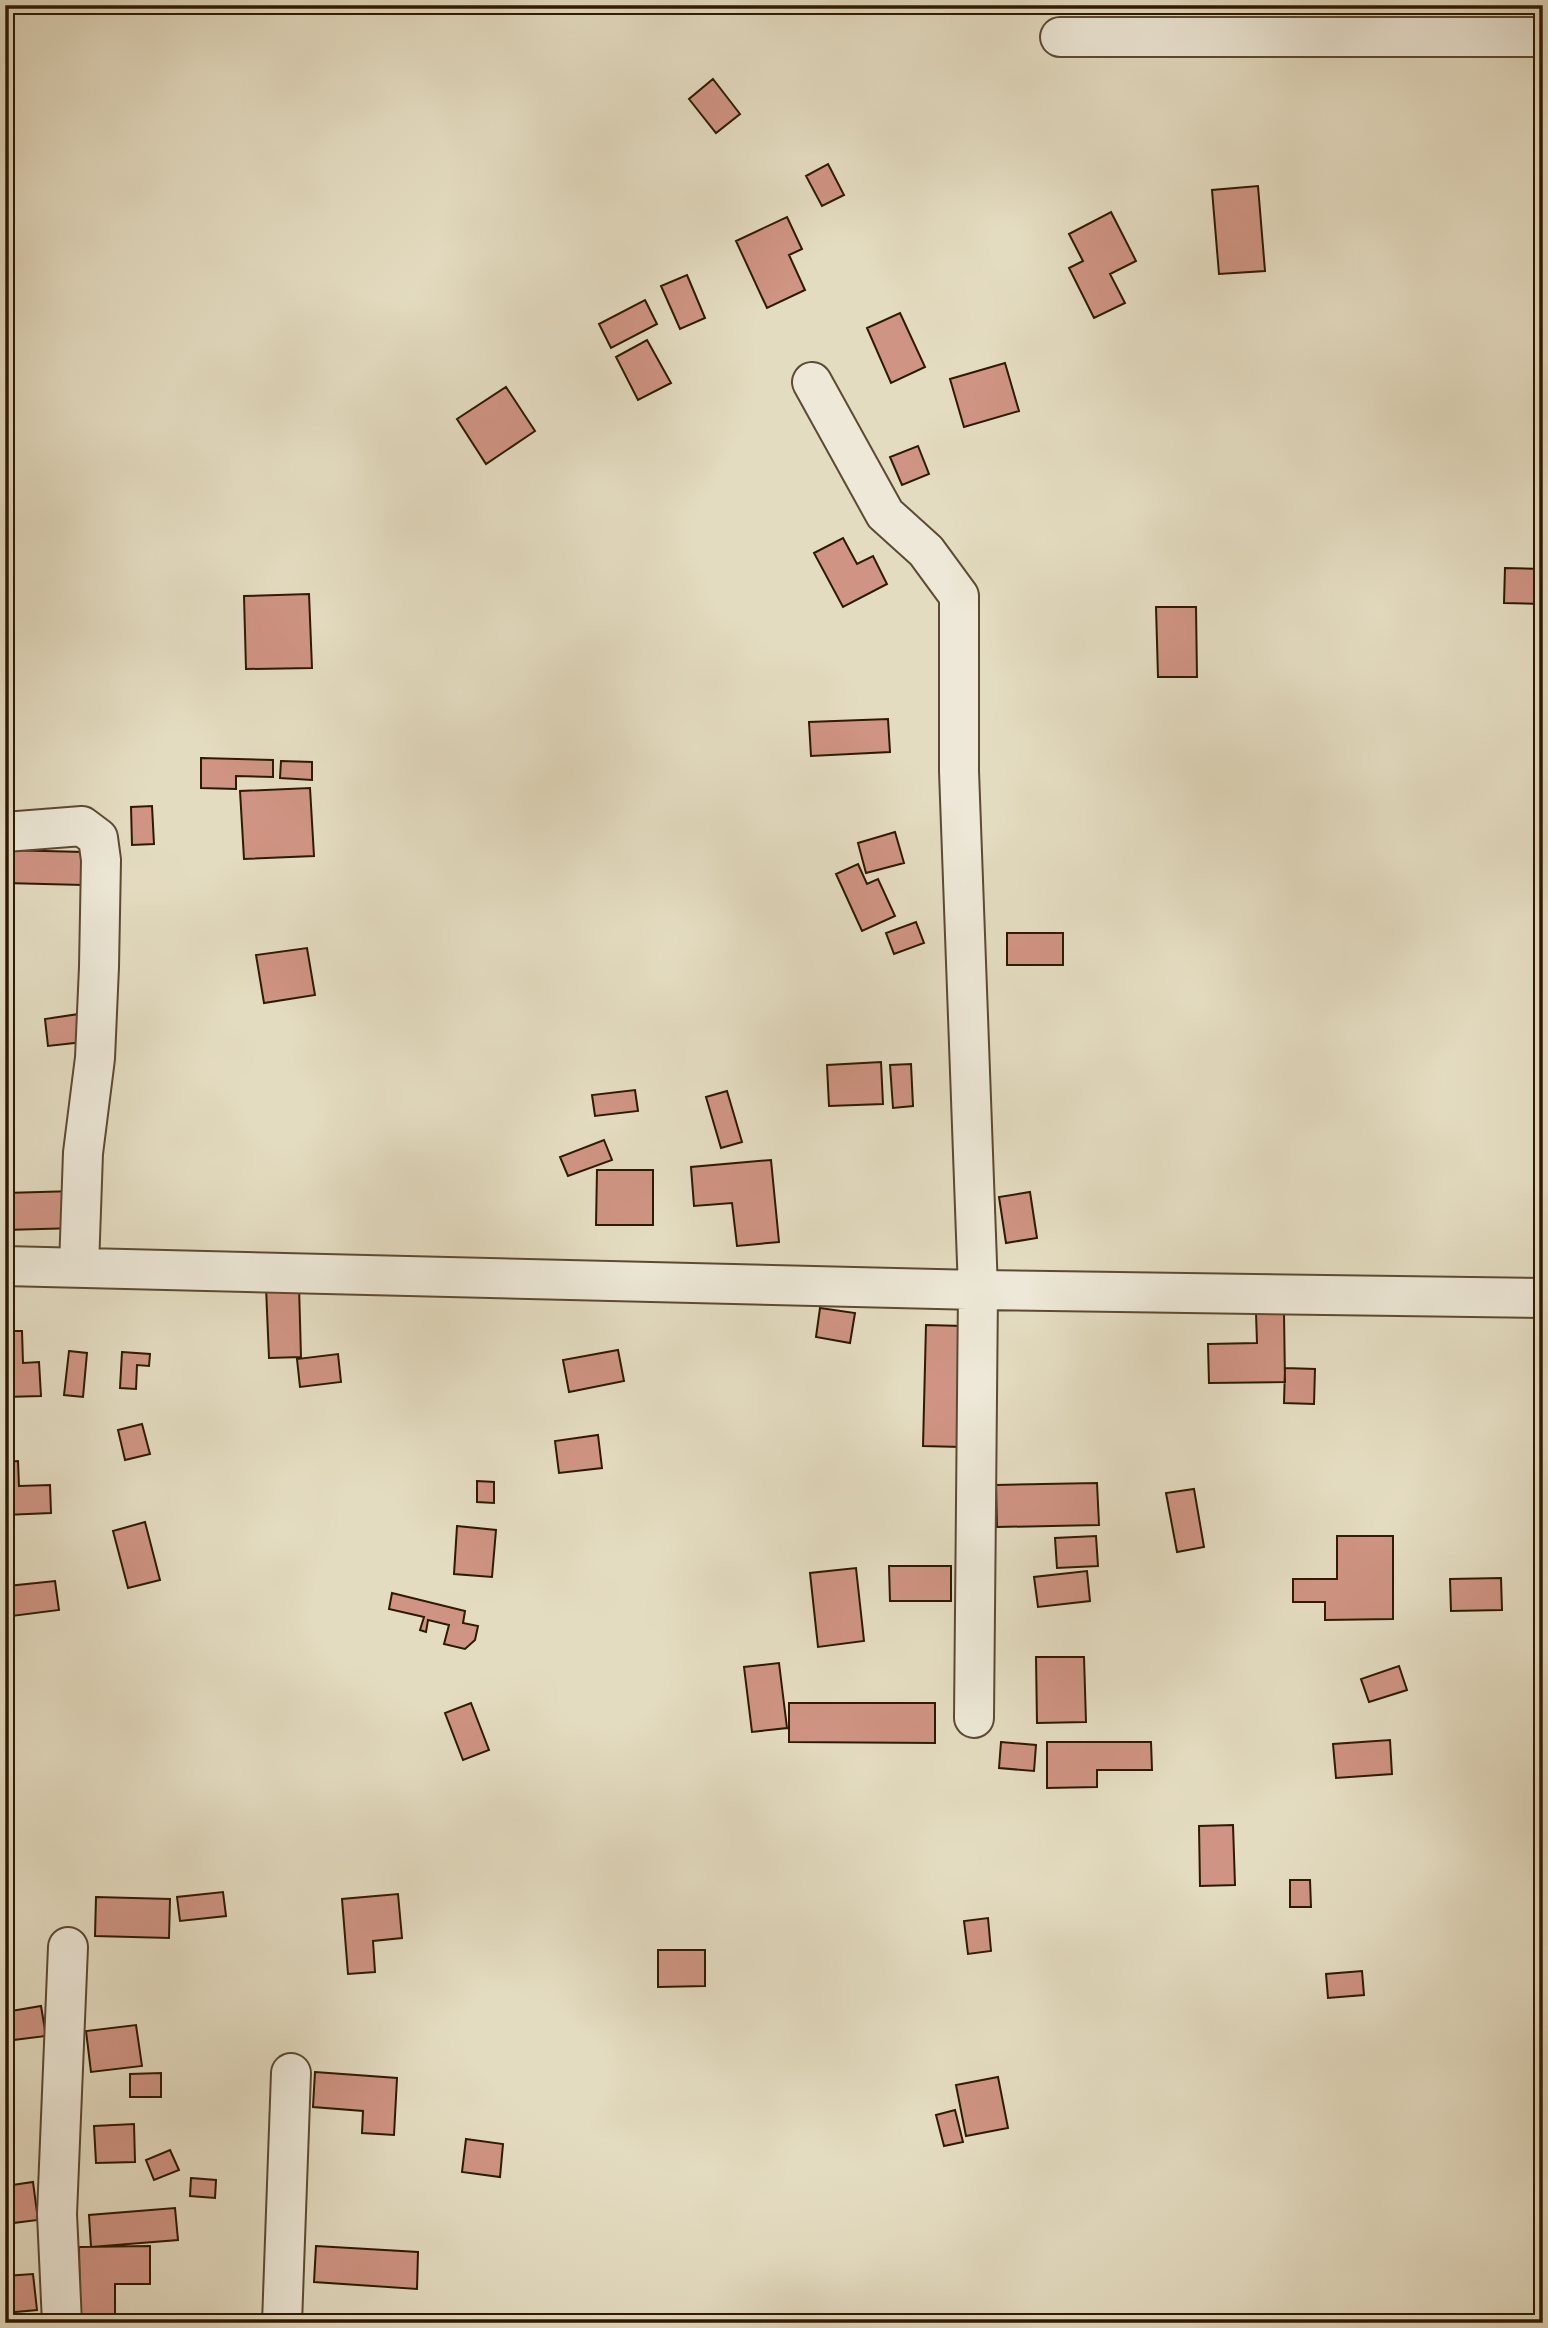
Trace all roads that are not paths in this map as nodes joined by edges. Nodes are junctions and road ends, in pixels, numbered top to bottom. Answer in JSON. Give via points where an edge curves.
{"nodes":[{"id":1,"x":1060,"y":37,"type":"dead end"},
{"id":2,"x":1543,"y":37,"type":"edge"},
{"id":3,"x":812,"y":382,"type":"dead end"},
{"id":4,"x":5,"y":832,"type":"edge"},
{"id":5,"x":5,"y":1266,"type":"edge"},
{"id":6,"x":79,"y":1268,"type":"junction"},
{"id":7,"x":978,"y":1290,"type":"junction"},
{"id":8,"x":1543,"y":1298,"type":"edge"},
{"id":9,"x":974,"y":1718,"type":"dead end"},
{"id":10,"x":68,"y":1947,"type":"dead end"},
{"id":11,"x":292,"y":2074,"type":"dead end"},
{"id":12,"x":62,"y":2323,"type":"edge"},
{"id":13,"x":282,"y":2323,"type":"edge"}],
"edges":[{"from":1,"to":2,"type":"street"},
{"from":3,"to":7,"type":"street","via":[[885,514],[926,551],[959,596],[959,771]]},
{"from":4,"to":6,"type":"street","via":[[82,826],[98,838],[99,980],[83,1153]]},
{"from":5,"to":6,"type":"street"},
{"from":6,"to":7,"type":"street"},
{"from":7,"to":8,"type":"street"},
{"from":7,"to":9,"type":"street"},
{"from":10,"to":12,"type":"street","via":[[57,2214]]},
{"from":11,"to":13,"type":"street"}]}
